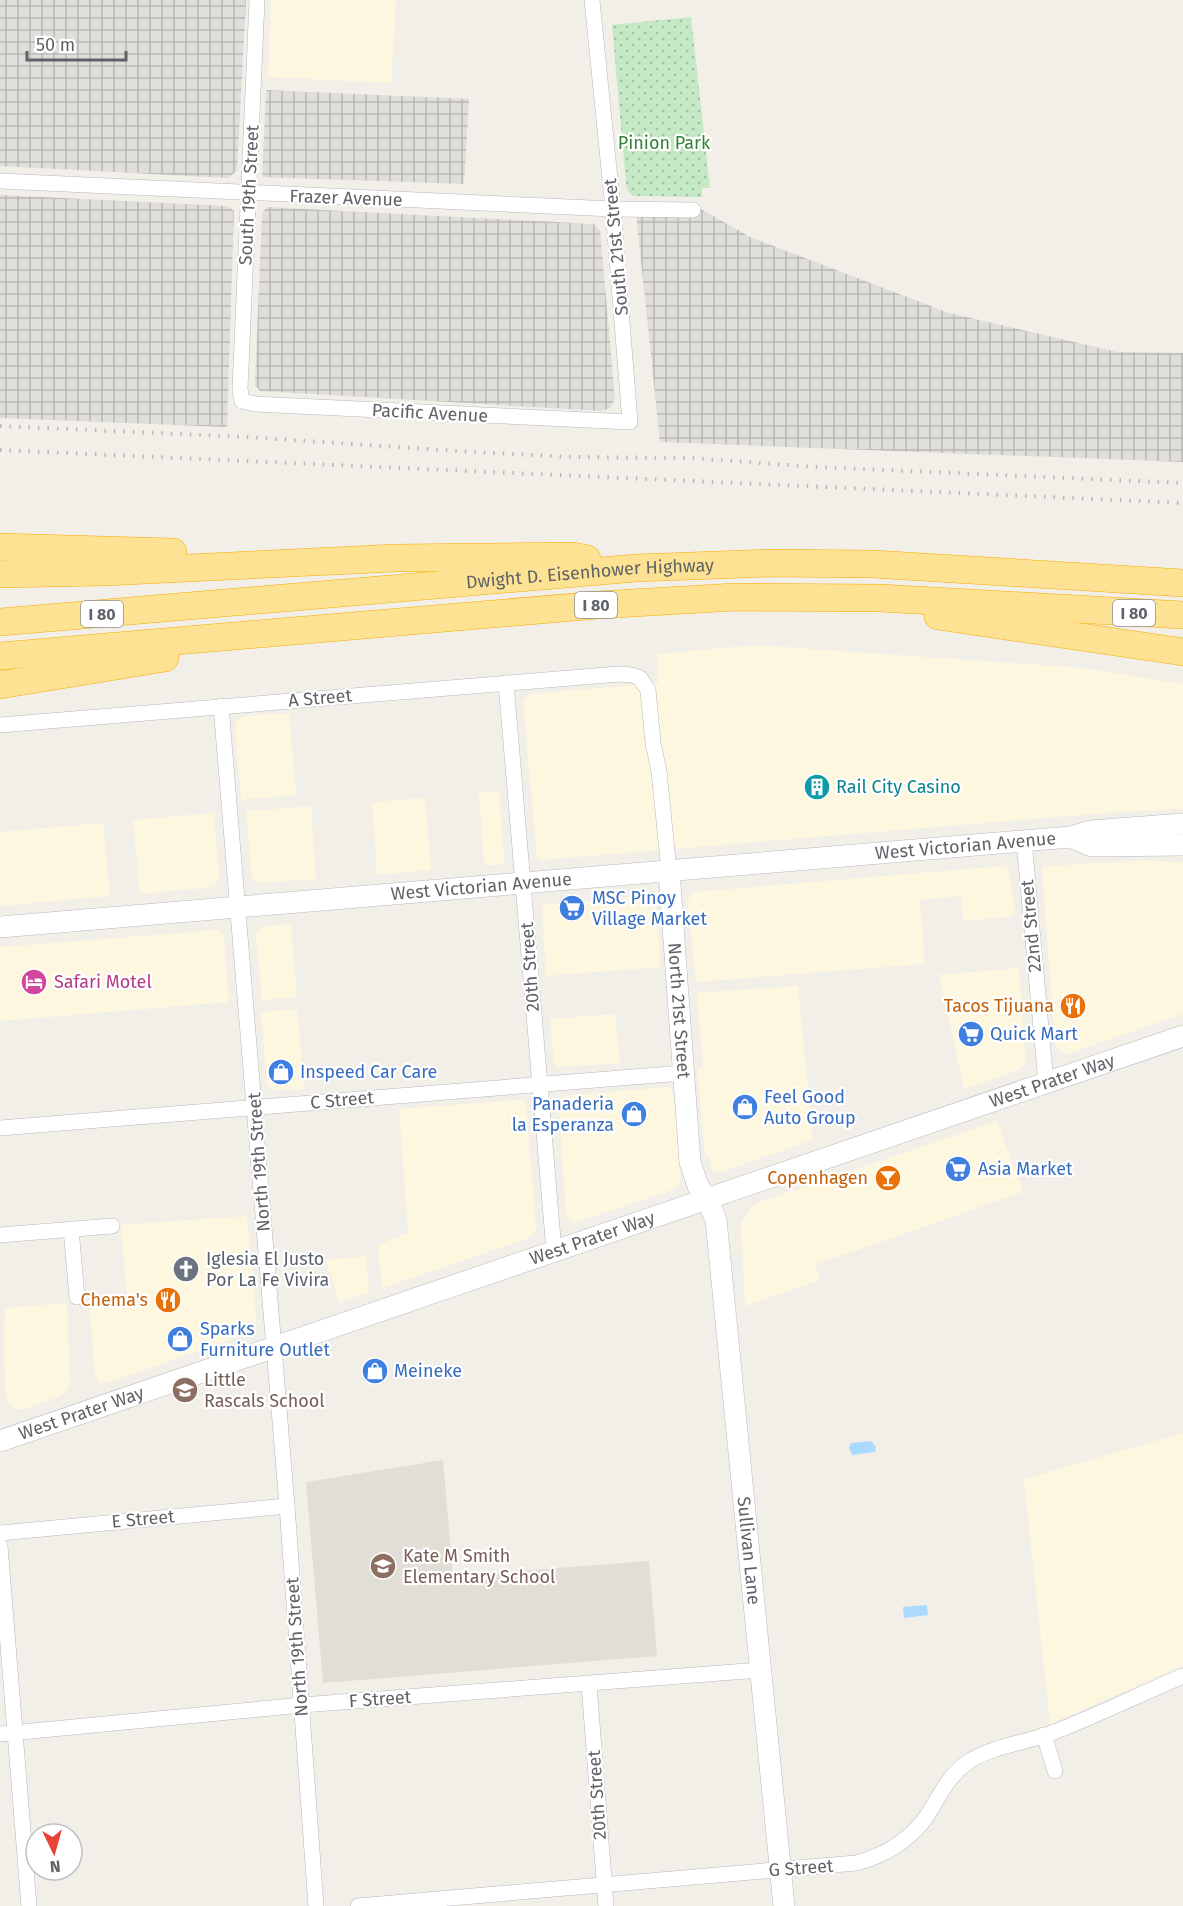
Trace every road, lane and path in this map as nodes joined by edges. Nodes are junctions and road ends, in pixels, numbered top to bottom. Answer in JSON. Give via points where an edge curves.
{"nodes":[{"id":1,"x":257,"y":0,"type":"edge"},
{"id":2,"x":592,"y":0,"type":"edge"},
{"id":3,"x":0,"y":181,"type":"edge"},
{"id":4,"x":249,"y":194,"type":"junction"},
{"id":5,"x":613,"y":208,"type":"junction"},
{"id":6,"x":693,"y":210,"type":"dead end"},
{"id":7,"x":240,"y":389,"type":"joint"},
{"id":8,"x":630,"y":422,"type":"joint"},
{"id":9,"x":0,"y":547,"type":"edge"},
{"id":10,"x":287,"y":562,"type":"junction"},
{"id":11,"x":636,"y":568,"type":"junction"},
{"id":12,"x":0,"y":574,"type":"edge"},
{"id":13,"x":1183,"y":584,"type":"edge"},
{"id":14,"x":880,"y":598,"type":"junction"},
{"id":15,"x":1183,"y":615,"type":"edge"},
{"id":16,"x":0,"y":622,"type":"edge"},
{"id":17,"x":312,"y":628,"type":"junction"},
{"id":18,"x":1183,"y":652,"type":"edge"},
{"id":19,"x":0,"y":656,"type":"edge"},
{"id":20,"x":640,"y":678,"type":"joint"},
{"id":21,"x":506,"y":683,"type":"junction"},
{"id":22,"x":0,"y":684,"type":"edge"},
{"id":23,"x":221,"y":706,"type":"junction"},
{"id":24,"x":0,"y":725,"type":"edge"},
{"id":25,"x":1183,"y":824,"type":"edge"},
{"id":26,"x":1070,"y":837,"type":"junction"},
{"id":27,"x":1024,"y":841,"type":"junction"},
{"id":28,"x":1183,"y":845,"type":"edge"},
{"id":29,"x":669,"y":871,"type":"junction"},
{"id":30,"x":523,"y":883,"type":"junction"},
{"id":31,"x":238,"y":907,"type":"junction"},
{"id":32,"x":0,"y":927,"type":"edge"},
{"id":33,"x":1183,"y":1036,"type":"edge"},
{"id":34,"x":683,"y":1073,"type":"junction"},
{"id":35,"x":1046,"y":1083,"type":"junction"},
{"id":36,"x":539,"y":1084,"type":"junction"},
{"id":37,"x":255,"y":1108,"type":"junction"},
{"id":38,"x":0,"y":1128,"type":"edge"},
{"id":39,"x":707,"y":1198,"type":"junction"},
{"id":40,"x":112,"y":1226,"type":"dead end"},
{"id":41,"x":71,"y":1229,"type":"junction"},
{"id":42,"x":0,"y":1235,"type":"edge"},
{"id":43,"x":554,"y":1251,"type":"junction"},
{"id":44,"x":77,"y":1297,"type":"dead end"},
{"id":45,"x":274,"y":1347,"type":"junction"},
{"id":46,"x":0,"y":1440,"type":"edge"},
{"id":47,"x":287,"y":1506,"type":"junction"},
{"id":48,"x":0,"y":1533,"type":"edge"},
{"id":49,"x":0,"y":1546,"type":"edge"},
{"id":50,"x":760,"y":1670,"type":"junction"},
{"id":51,"x":1183,"y":1676,"type":"edge"},
{"id":52,"x":589,"y":1684,"type":"junction"},
{"id":53,"x":302,"y":1705,"type":"junction"},
{"id":54,"x":8,"y":1733,"type":"edge"},
{"id":55,"x":1044,"y":1735,"type":"junction"},
{"id":56,"x":1055,"y":1771,"type":"dead end"},
{"id":57,"x":780,"y":1869,"type":"junction"},
{"id":58,"x":604,"y":1886,"type":"junction"},
{"id":59,"x":29,"y":1906,"type":"edge"},
{"id":60,"x":316,"y":1906,"type":"edge"},
{"id":61,"x":358,"y":1906,"type":"edge"},
{"id":62,"x":606,"y":1906,"type":"edge"},
{"id":63,"x":784,"y":1906,"type":"edge"}],
"edges":[{"from":1,"to":4,"type":"street","name":"South 19th Street"},
{"from":2,"to":5,"type":"street","name":"South 21st Street"},
{"from":3,"to":4,"type":"street","name":"Frazer Avenue"},
{"from":4,"to":5,"type":"street","name":"Frazer Avenue"},
{"from":4,"to":7,"type":"street","name":"South 19th Street"},
{"from":5,"to":6,"type":"street","name":"Frazer Avenue"},
{"from":5,"to":8,"type":"street","name":"South 21st Street"},
{"from":7,"to":8,"type":"street","name":"Pacific Avenue","via":[[242,401],[255,404]]},
{"from":9,"to":10,"type":"highway","via":[[252,553]]},
{"from":10,"to":11,"type":"highway","via":[[573,556]]},
{"from":10,"to":12,"type":"highway"},
{"from":11,"to":13,"type":"highway","name":"Dwight D. Eisenhower Highway","number":"I 80","via":[[769,562],[873,564]]},
{"from":11,"to":16,"type":"highway","name":"Dwight D. Eisenhower Highway","number":"I 80"},
{"from":14,"to":15,"type":"highway","name":"Dwight D. Eisenhower Highway","number":"I 80"},
{"from":14,"to":17,"type":"highway","name":"Dwight D. Eisenhower Highway","number":"I 80","via":[[676,600]]},
{"from":14,"to":18,"type":"highway","via":[[942,618]]},
{"from":17,"to":19,"type":"highway","name":"Dwight D. Eisenhower Highway","number":"I 80"},
{"from":17,"to":22,"type":"highway","via":[[228,650]]},
{"from":20,"to":21,"type":"street","name":"A Street","via":[[619,674]]},
{"from":20,"to":29,"type":"street","name":"North 21st Street","via":[[648,690]]},
{"from":21,"to":23,"type":"street","name":"A Street"},
{"from":21,"to":30,"type":"street","name":"20th Street"},
{"from":23,"to":24,"type":"street","name":"A Street"},
{"from":23,"to":31,"type":"street","name":"North 19th Street"},
{"from":25,"to":26,"type":"main road","name":"West Victorian Avenue","via":[[1091,831]]},
{"from":26,"to":27,"type":"main road","name":"West Victorian Avenue"},
{"from":26,"to":28,"type":"main road","name":"West Victorian Avenue","via":[[1092,846]]},
{"from":27,"to":29,"type":"main road","name":"West Victorian Avenue"},
{"from":27,"to":35,"type":"street","name":"22nd Street"},
{"from":29,"to":30,"type":"main road","name":"West Victorian Avenue"},
{"from":29,"to":34,"type":"main road","name":"North 21st Street"},
{"from":30,"to":31,"type":"main road","name":"West Victorian Avenue"},
{"from":30,"to":36,"type":"street","name":"20th Street"},
{"from":31,"to":32,"type":"main road","name":"West Victorian Avenue"},
{"from":31,"to":37,"type":"street","name":"North 19th Street"},
{"from":33,"to":35,"type":"main road","name":"West Prater Way"},
{"from":34,"to":36,"type":"street","name":"C Street"},
{"from":34,"to":39,"type":"main road","name":"North 21st Street","via":[[690,1162],[698,1186]]},
{"from":35,"to":39,"type":"main road","name":"West Prater Way"},
{"from":36,"to":37,"type":"street","name":"C Street"},
{"from":36,"to":43,"type":"street","name":"20th Street"},
{"from":37,"to":38,"type":"street","name":"C Street"},
{"from":37,"to":45,"type":"street","name":"North 19th Street"},
{"from":39,"to":43,"type":"main road","name":"West Prater Way"},
{"from":39,"to":50,"type":"main road","name":"Sullivan Lane","via":[[716,1220]]},
{"from":40,"to":41,"type":"street"},
{"from":41,"to":42,"type":"street"},
{"from":41,"to":44,"type":"street"},
{"from":43,"to":45,"type":"main road","name":"West Prater Way"},
{"from":45,"to":46,"type":"main road","name":"West Prater Way"},
{"from":45,"to":47,"type":"street","name":"North 19th Street"},
{"from":47,"to":48,"type":"street","name":"E Street"},
{"from":47,"to":53,"type":"street","name":"North 19th Street"},
{"from":49,"to":54,"type":"street"},
{"from":50,"to":52,"type":"street","name":"F Street"},
{"from":50,"to":57,"type":"main road","name":"Sullivan Lane"},
{"from":51,"to":55,"type":"street","name":"G Street"},
{"from":52,"to":53,"type":"street","name":"F Street"},
{"from":52,"to":58,"type":"street","name":"20th Street"},
{"from":53,"to":54,"type":"street","name":"F Street"},
{"from":53,"to":60,"type":"street","name":"North 19th Street"},
{"from":54,"to":59,"type":"street"},
{"from":55,"to":56,"type":"street"},
{"from":55,"to":57,"type":"street","name":"G Street","via":[[986,1752],[968,1762],[942,1789],[920,1826],[891,1851],[856,1863]]},
{"from":57,"to":58,"type":"street","name":"G Street"},
{"from":57,"to":63,"type":"main road","name":"Sullivan Lane"},
{"from":58,"to":61,"type":"street","name":"G Street"},
{"from":58,"to":62,"type":"street","name":"20th Street"}]}
